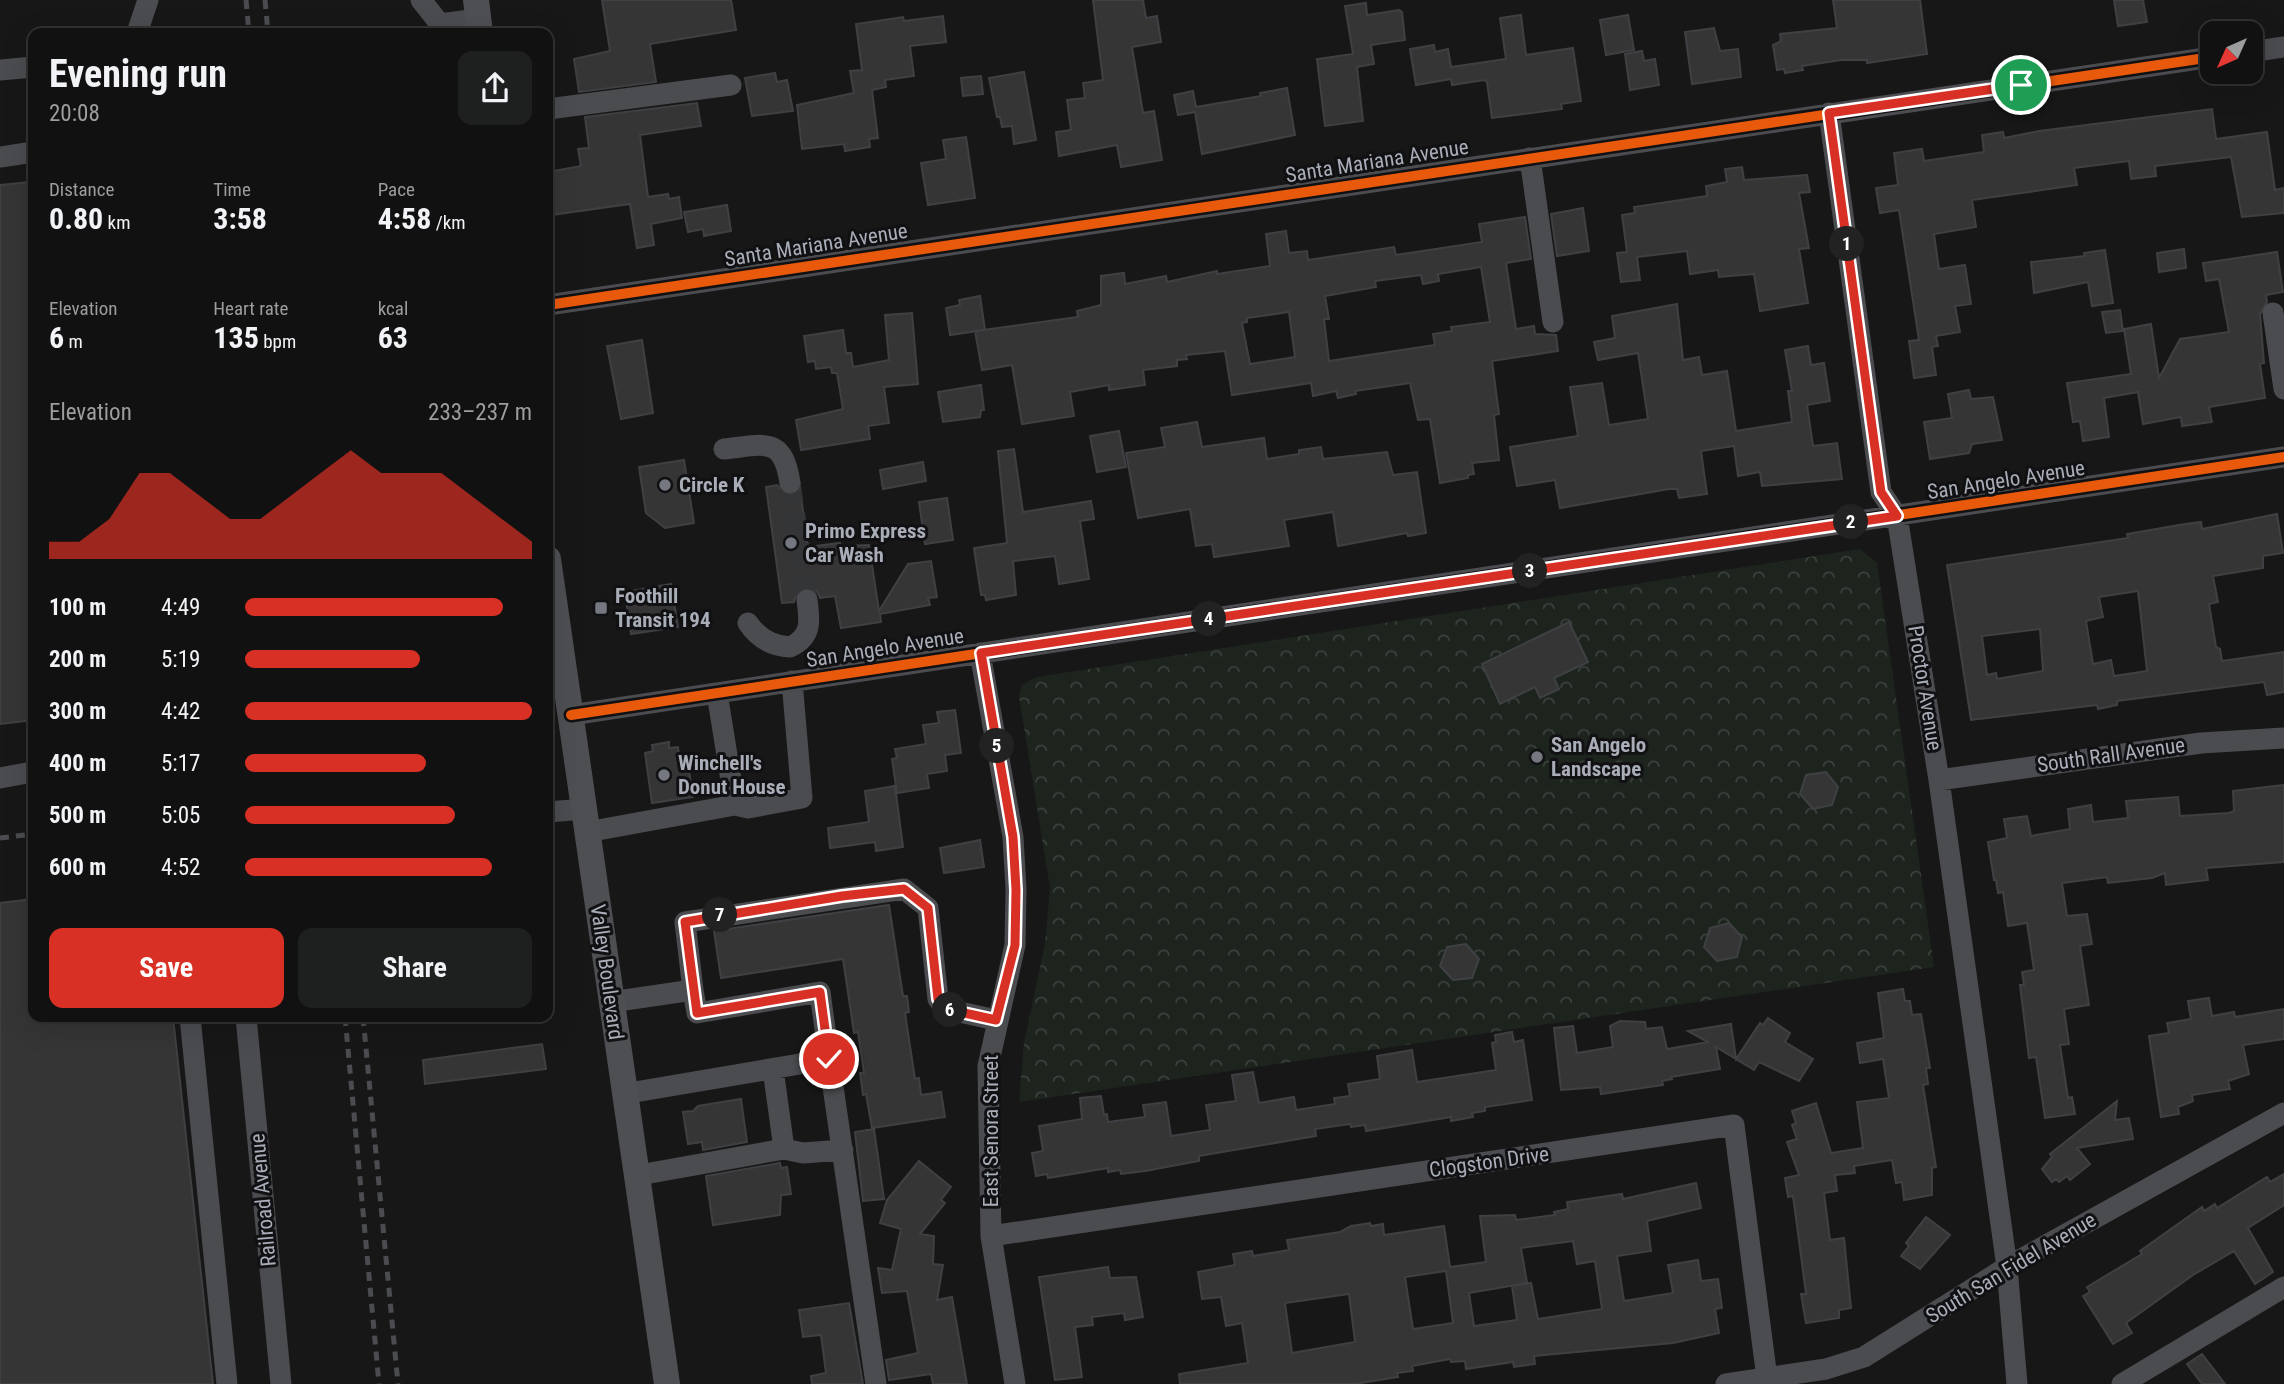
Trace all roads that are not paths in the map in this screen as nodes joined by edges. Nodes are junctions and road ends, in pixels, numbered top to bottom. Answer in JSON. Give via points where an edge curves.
{"nodes":[{"id":1,"x":148,"y":0,"type":"edge"},
{"id":2,"x":421,"y":0,"type":"edge"},
{"id":3,"x":478,"y":18,"type":"edge"},
{"id":4,"x":139,"y":28,"type":"edge"},
{"id":5,"x":2284,"y":47,"type":"edge"},
{"id":6,"x":2263,"y":50,"type":"edge"},
{"id":7,"x":2200,"y":59,"type":"edge"},
{"id":8,"x":28,"y":67,"type":"edge"},
{"id":9,"x":0,"y":70,"type":"edge"},
{"id":10,"x":731,"y":85,"type":"dead end"},
{"id":11,"x":553,"y":108,"type":"edge"},
{"id":12,"x":1829,"y":113,"type":"junction"},
{"id":13,"x":28,"y":153,"type":"edge"},
{"id":14,"x":0,"y":157,"type":"edge"},
{"id":15,"x":1530,"y":158,"type":"junction"},
{"id":16,"x":553,"y":304,"type":"edge"},
{"id":17,"x":2273,"y":313,"type":"dead end"},
{"id":18,"x":1553,"y":322,"type":"dead end"},
{"id":19,"x":2284,"y":389,"type":"edge"},
{"id":20,"x":724,"y":449,"type":"dead end"},
{"id":21,"x":2284,"y":457,"type":"edge"},
{"id":22,"x":790,"y":483,"type":"tunnel mouth"},
{"id":23,"x":1897,"y":516,"type":"junction"},
{"id":24,"x":553,"y":596,"type":"edge"},
{"id":25,"x":807,"y":600,"type":"tunnel mouth"},
{"id":26,"x":748,"y":622,"type":"dead end"},
{"id":27,"x":981,"y":653,"type":"junction"},
{"id":28,"x":792,"y":681,"type":"junction"},
{"id":29,"x":717,"y":693,"type":"junction"},
{"id":30,"x":571,"y":715,"type":"junction"},
{"id":31,"x":2284,"y":738,"type":"edge"},
{"id":32,"x":28,"y":773,"type":"edge"},
{"id":33,"x":0,"y":778,"type":"edge"},
{"id":34,"x":1939,"y":780,"type":"junction"},
{"id":35,"x":735,"y":805,"type":"junction"},
{"id":36,"x":553,"y":813,"type":"edge"},
{"id":37,"x":586,"y":821,"type":"junction"},
{"id":38,"x":692,"y":990,"type":"junction"},
{"id":39,"x":611,"y":1002,"type":"junction"},
{"id":40,"x":996,"y":1020,"type":"junction"},
{"id":41,"x":191,"y":1022,"type":"edge"},
{"id":42,"x":246,"y":1022,"type":"edge"},
{"id":43,"x":829,"y":1059,"type":"junction"},
{"id":44,"x":773,"y":1069,"type":"junction"},
{"id":45,"x":624,"y":1094,"type":"junction"},
{"id":46,"x":2284,"y":1113,"type":"edge"},
{"id":47,"x":784,"y":1149,"type":"junction"},
{"id":48,"x":843,"y":1150,"type":"junction"},
{"id":49,"x":639,"y":1175,"type":"junction"},
{"id":50,"x":991,"y":1236,"type":"junction"},
{"id":51,"x":2007,"y":1267,"type":"junction"},
{"id":52,"x":2284,"y":1287,"type":"edge"},
{"id":53,"x":1767,"y":1378,"type":"junction"},
{"id":54,"x":227,"y":1384,"type":"edge"},
{"id":55,"x":281,"y":1384,"type":"edge"},
{"id":56,"x":667,"y":1384,"type":"edge"},
{"id":57,"x":876,"y":1384,"type":"edge"},
{"id":58,"x":1015,"y":1384,"type":"edge"},
{"id":59,"x":1726,"y":1384,"type":"edge"},
{"id":60,"x":2017,"y":1384,"type":"edge"},
{"id":61,"x":2122,"y":1384,"type":"edge"}],
"edges":[{"from":1,"to":4,"type":"street"},
{"from":2,"to":3,"type":"street","via":[[439,24]]},
{"from":5,"to":6,"type":"street"},
{"from":7,"to":12,"type":"street","name":"Santa Mariana Avenue"},
{"from":8,"to":9,"type":"street"},
{"from":10,"to":11,"type":"street"},
{"from":12,"to":15,"type":"street","name":"Santa Mariana Avenue"},
{"from":12,"to":23,"type":"street","name":"Proctor Avenue","via":[[1881,492]]},
{"from":13,"to":14,"type":"street"},
{"from":15,"to":16,"type":"street","name":"Santa Mariana Avenue"},
{"from":15,"to":18,"type":"street"},
{"from":17,"to":19,"type":"street"},
{"from":20,"to":22,"type":"street","via":[[768,445],[779,450],[787,461]]},
{"from":21,"to":23,"type":"street","name":"San Angelo Avenue"},
{"from":23,"to":27,"type":"street","name":"San Angelo Avenue"},
{"from":23,"to":34,"type":"street","name":"Proctor Avenue"},
{"from":24,"to":30,"type":"main road","name":"Valley Boulevard"},
{"from":25,"to":26,"type":"street","via":[[808,632],[790,647],[769,643],[756,635]]},
{"from":27,"to":28,"type":"street","name":"San Angelo Avenue"},
{"from":27,"to":40,"type":"street","name":"East Senora Street","via":[[1013,837],[1015,876],[1015,945]]},
{"from":28,"to":29,"type":"street","name":"San Angelo Avenue"},
{"from":28,"to":35,"type":"street","via":[[802,798],[748,808]]},
{"from":29,"to":30,"type":"street","name":"San Angelo Avenue"},
{"from":29,"to":35,"type":"street"},
{"from":30,"to":37,"type":"main road","name":"Valley Boulevard"},
{"from":31,"to":34,"type":"street","name":"South Rall Avenue","via":[[2201,743]]},
{"from":32,"to":33,"type":"street"},
{"from":34,"to":51,"type":"street","name":"Proctor Avenue"},
{"from":35,"to":37,"type":"street"},
{"from":36,"to":37,"type":"street"},
{"from":37,"to":39,"type":"main road","name":"Valley Boulevard"},
{"from":38,"to":39,"type":"street"},
{"from":38,"to":40,"type":"street","via":[[685,922],[904,889],[928,908],[938,999],[946,1009]]},
{"from":38,"to":43,"type":"street","via":[[697,1013],[820,992]]},
{"from":39,"to":45,"type":"main road","name":"Valley Boulevard"},
{"from":40,"to":50,"type":"street","name":"East Senora Street","via":[[988,1066]]},
{"from":41,"to":54,"type":"street"},
{"from":42,"to":55,"type":"street","name":"Railroad Avenue"},
{"from":43,"to":44,"type":"street"},
{"from":43,"to":48,"type":"street"},
{"from":44,"to":45,"type":"street"},
{"from":44,"to":47,"type":"street"},
{"from":45,"to":49,"type":"main road","name":"Valley Boulevard"},
{"from":46,"to":51,"type":"street","name":"South San Fidel Avenue"},
{"from":47,"to":48,"type":"street","via":[[803,1153]]},
{"from":47,"to":49,"type":"street"},
{"from":48,"to":57,"type":"street"},
{"from":49,"to":56,"type":"main road","name":"Valley Boulevard"},
{"from":50,"to":53,"type":"street","name":"Clogston Drive","via":[[1734,1125]]},
{"from":50,"to":58,"type":"street","name":"East Senora Street"},
{"from":51,"to":53,"type":"street","name":"South San Fidel Avenue","via":[[1864,1357],[1826,1369]]},
{"from":51,"to":60,"type":"street","name":"Proctor Avenue"},
{"from":52,"to":61,"type":"street"},
{"from":53,"to":59,"type":"street","name":"South San Fidel Avenue"}]}
